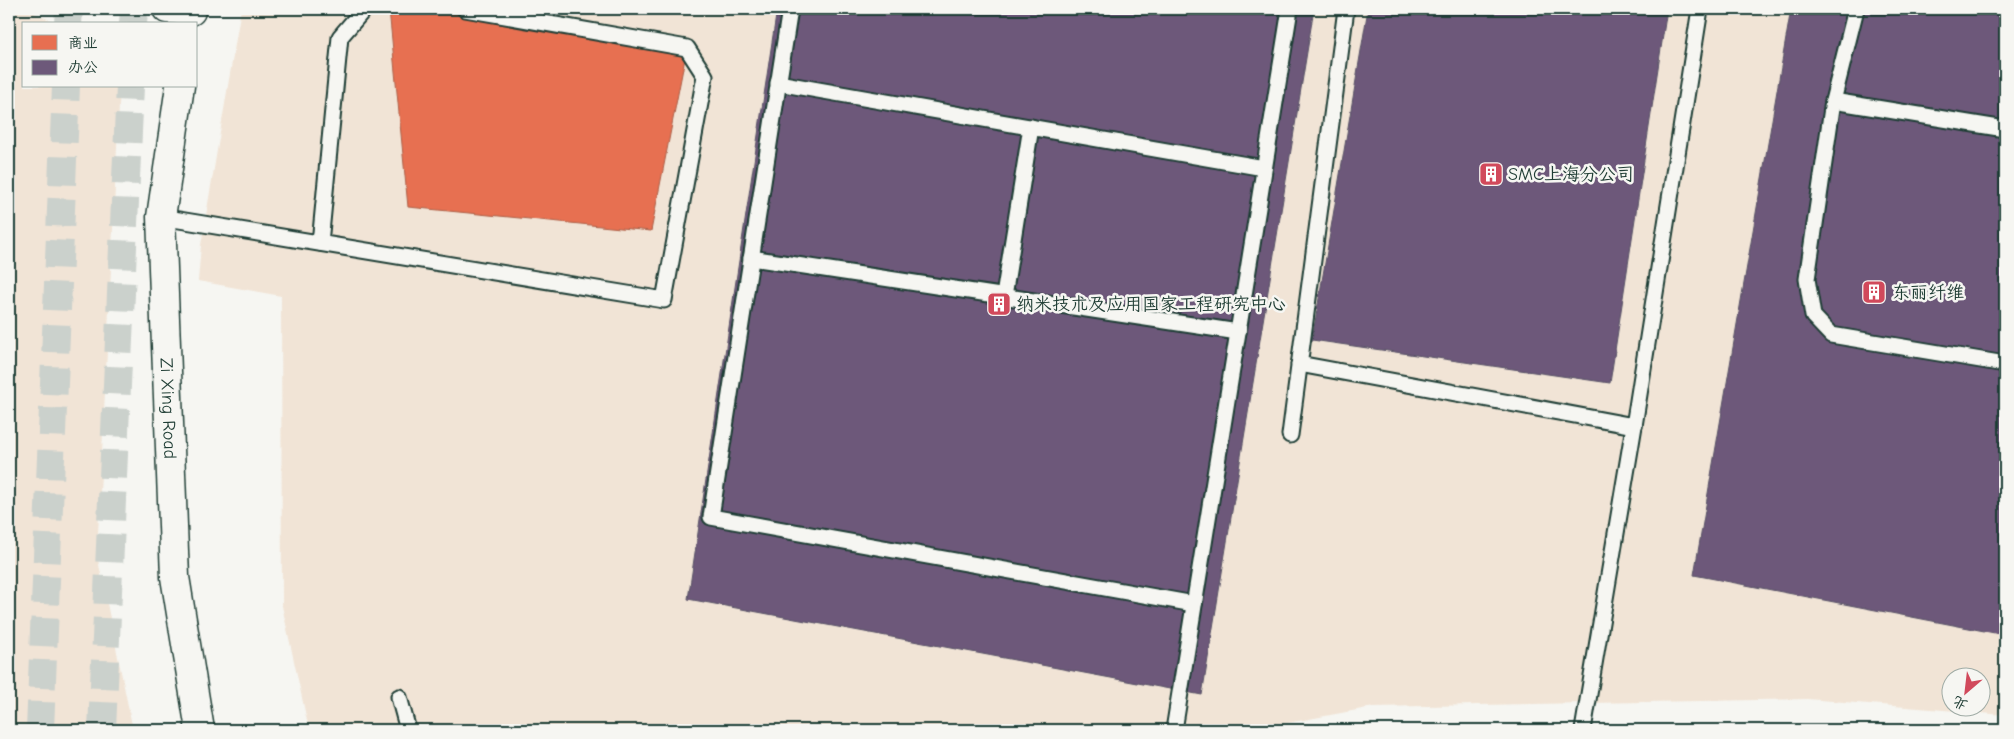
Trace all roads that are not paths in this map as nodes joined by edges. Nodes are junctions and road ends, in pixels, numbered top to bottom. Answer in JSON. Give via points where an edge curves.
{"nodes":[{"id":1,"x":364,"y":9,"type":"edge"},
{"id":2,"x":465,"y":9,"type":"edge"},
{"id":3,"x":790,"y":9,"type":"edge"},
{"id":4,"x":1290,"y":9,"type":"edge"},
{"id":5,"x":1346,"y":9,"type":"edge"},
{"id":6,"x":1700,"y":9,"type":"edge"},
{"id":7,"x":1856,"y":9,"type":"edge"},
{"id":8,"x":778,"y":83,"type":"junction"},
{"id":9,"x":180,"y":88,"type":"edge"},
{"id":10,"x":1833,"y":101,"type":"junction"},
{"id":11,"x":1031,"y":127,"type":"junction"},
{"id":12,"x":2005,"y":129,"type":"edge"},
{"id":13,"x":1264,"y":168,"type":"junction"},
{"id":14,"x":161,"y":217,"type":"junction"},
{"id":15,"x":320,"y":243,"type":"junction"},
{"id":16,"x":751,"y":258,"type":"junction"},
{"id":17,"x":1004,"y":296,"type":"junction"},
{"id":18,"x":1238,"y":332,"type":"junction"},
{"id":19,"x":1299,"y":364,"type":"junction"},
{"id":20,"x":2005,"y":364,"type":"edge"},
{"id":21,"x":1634,"y":426,"type":"junction"},
{"id":22,"x":1290,"y":435,"type":"dead end"},
{"id":23,"x":1194,"y":604,"type":"junction"},
{"id":24,"x":399,"y":696,"type":"dead end"},
{"id":25,"x":200,"y":730,"type":"edge"},
{"id":26,"x":408,"y":730,"type":"edge"},
{"id":27,"x":1174,"y":730,"type":"edge"},
{"id":28,"x":1583,"y":730,"type":"edge"}],
"edges":[{"from":1,"to":15,"type":"lane","via":[[340,37]]},
{"from":2,"to":15,"type":"lane","via":[[687,48],[705,76],[664,300]]},
{"from":3,"to":8,"type":"lane"},
{"from":4,"to":13,"type":"lane"},
{"from":5,"to":19,"type":"lane"},
{"from":6,"to":21,"type":"lane"},
{"from":7,"to":10,"type":"lane"},
{"from":8,"to":11,"type":"lane"},
{"from":8,"to":16,"type":"lane"},
{"from":9,"to":14,"type":"street","name":"Zi Xing Road"},
{"from":10,"to":12,"type":"lane"},
{"from":10,"to":20,"type":"lane","via":[[1807,279],[1813,316],[1831,335]]},
{"from":11,"to":13,"type":"lane"},
{"from":11,"to":17,"type":"lane"},
{"from":13,"to":18,"type":"lane"},
{"from":14,"to":15,"type":"lane"},
{"from":14,"to":25,"type":"street","name":"Zi Xing Road","via":[[175,577]]},
{"from":16,"to":17,"type":"lane"},
{"from":16,"to":23,"type":"lane","via":[[711,517]]},
{"from":17,"to":18,"type":"lane"},
{"from":18,"to":23,"type":"lane"},
{"from":19,"to":21,"type":"lane"},
{"from":19,"to":22,"type":"lane"},
{"from":21,"to":28,"type":"lane"},
{"from":23,"to":27,"type":"lane"},
{"from":24,"to":26,"type":"lane"}]}
